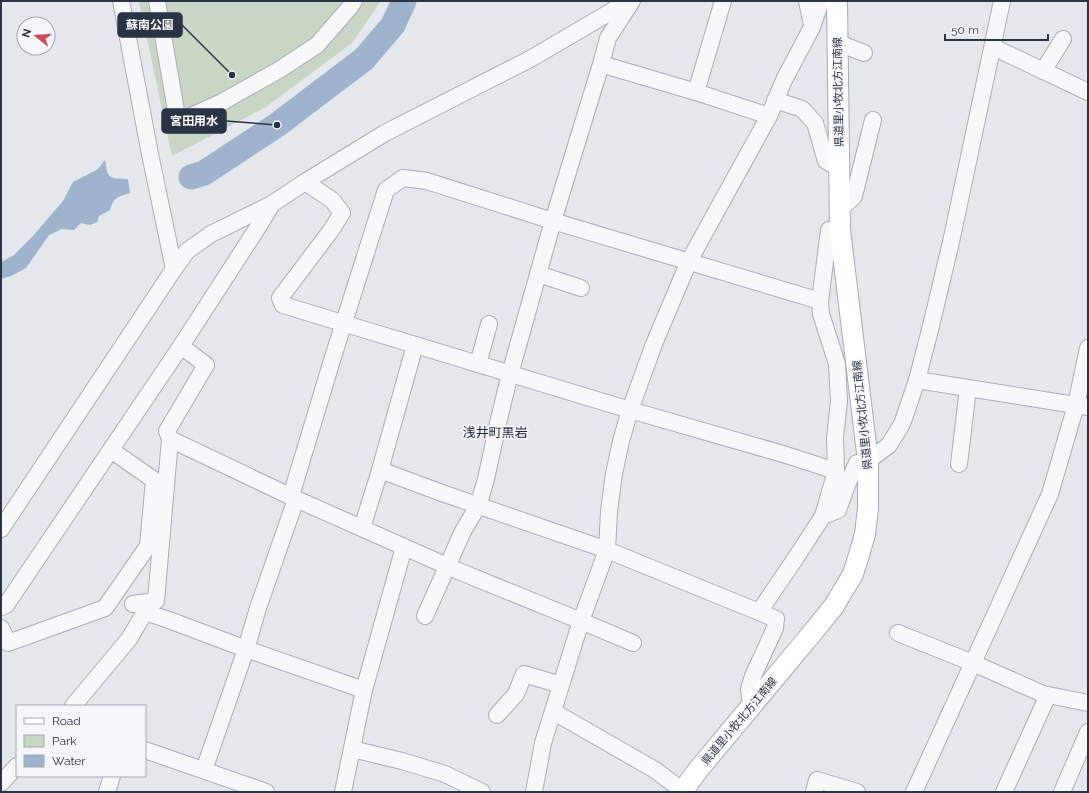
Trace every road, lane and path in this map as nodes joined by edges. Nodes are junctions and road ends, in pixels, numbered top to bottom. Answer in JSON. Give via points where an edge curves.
{"nodes":[{"id":1,"x":121,"y":1,"type":"edge"},
{"id":2,"x":156,"y":1,"type":"edge"},
{"id":3,"x":354,"y":1,"type":"edge"},
{"id":4,"x":625,"y":1,"type":"edge"},
{"id":5,"x":632,"y":1,"type":"edge"},
{"id":6,"x":723,"y":1,"type":"edge"},
{"id":7,"x":807,"y":1,"type":"edge"},
{"id":8,"x":821,"y":1,"type":"edge"},
{"id":9,"x":837,"y":1,"type":"edge"},
{"id":10,"x":1002,"y":1,"type":"edge"},
{"id":11,"x":812,"y":27,"type":"junction"},
{"id":12,"x":1063,"y":39,"type":"dead end"},
{"id":13,"x":838,"y":43,"type":"junction"},
{"id":14,"x":993,"y":46,"type":"junction"},
{"id":15,"x":864,"y":53,"type":"dead end"},
{"id":16,"x":600,"y":64,"type":"junction"},
{"id":17,"x":1044,"y":70,"type":"junction"},
{"id":18,"x":696,"y":92,"type":"junction"},
{"id":19,"x":1088,"y":92,"type":"edge"},
{"id":20,"x":775,"y":100,"type":"junction"},
{"id":21,"x":769,"y":116,"type":"junction"},
{"id":22,"x":873,"y":120,"type":"dead end"},
{"id":23,"x":839,"y":168,"type":"junction"},
{"id":24,"x":305,"y":182,"type":"junction"},
{"id":25,"x":272,"y":204,"type":"junction"},
{"id":26,"x":840,"y":210,"type":"junction"},
{"id":27,"x":553,"y":221,"type":"junction"},
{"id":28,"x":840,"y":230,"type":"junction"},
{"id":29,"x":689,"y":262,"type":"junction"},
{"id":30,"x":174,"y":269,"type":"junction"},
{"id":31,"x":538,"y":274,"type":"junction"},
{"id":32,"x":582,"y":288,"type":"dead end"},
{"id":33,"x":820,"y":301,"type":"junction"},
{"id":34,"x":344,"y":324,"type":"junction"},
{"id":35,"x":489,"y":324,"type":"dead end"},
{"id":36,"x":415,"y":345,"type":"junction"},
{"id":37,"x":181,"y":346,"type":"junction"},
{"id":38,"x":1088,"y":348,"type":"edge"},
{"id":39,"x":478,"y":364,"type":"junction"},
{"id":40,"x":510,"y":374,"type":"junction"},
{"id":41,"x":917,"y":380,"type":"junction"},
{"id":42,"x":968,"y":388,"type":"junction"},
{"id":43,"x":1082,"y":406,"type":"edge"},
{"id":44,"x":630,"y":410,"type":"junction"},
{"id":45,"x":170,"y":439,"type":"junction"},
{"id":46,"x":111,"y":450,"type":"junction"},
{"id":47,"x":868,"y":462,"type":"junction"},
{"id":48,"x":959,"y":464,"type":"dead end"},
{"id":49,"x":380,"y":470,"type":"junction"},
{"id":50,"x":836,"y":471,"type":"junction"},
{"id":51,"x":294,"y":498,"type":"junction"},
{"id":52,"x":478,"y":506,"type":"junction"},
{"id":53,"x":823,"y":516,"type":"junction"},
{"id":54,"x":362,"y":528,"type":"junction"},
{"id":55,"x":1,"y":529,"type":"edge"},
{"id":56,"x":404,"y":547,"type":"junction"},
{"id":57,"x":607,"y":550,"type":"junction"},
{"id":58,"x":448,"y":566,"type":"junction"},
{"id":59,"x":133,"y":604,"type":"dead end"},
{"id":60,"x":1,"y":607,"type":"edge"},
{"id":61,"x":759,"y":612,"type":"junction"},
{"id":62,"x":425,"y":616,"type":"dead end"},
{"id":63,"x":582,"y":621,"type":"junction"},
{"id":64,"x":1,"y":628,"type":"edge"},
{"id":65,"x":898,"y":633,"type":"dead end"},
{"id":66,"x":633,"y":643,"type":"dead end"},
{"id":67,"x":246,"y":649,"type":"junction"},
{"id":68,"x":973,"y":663,"type":"junction"},
{"id":69,"x":561,"y":685,"type":"junction"},
{"id":70,"x":364,"y":690,"type":"junction"},
{"id":71,"x":1048,"y":695,"type":"junction"},
{"id":72,"x":1088,"y":703,"type":"edge"},
{"id":73,"x":74,"y":705,"type":"edge"},
{"id":74,"x":752,"y":705,"type":"junction"},
{"id":75,"x":554,"y":712,"type":"junction"},
{"id":76,"x":497,"y":715,"type":"dead end"},
{"id":77,"x":1088,"y":732,"type":"edge"},
{"id":78,"x":352,"y":749,"type":"junction"},
{"id":79,"x":146,"y":750,"type":"edge"},
{"id":80,"x":16,"y":767,"type":"edge"},
{"id":81,"x":204,"y":770,"type":"junction"},
{"id":82,"x":112,"y":777,"type":"edge"},
{"id":83,"x":1,"y":783,"type":"edge"},
{"id":84,"x":106,"y":792,"type":"edge"},
{"id":85,"x":266,"y":792,"type":"edge"},
{"id":86,"x":343,"y":792,"type":"edge"},
{"id":87,"x":482,"y":792,"type":"edge"},
{"id":88,"x":534,"y":792,"type":"edge"},
{"id":89,"x":683,"y":792,"type":"edge"},
{"id":90,"x":814,"y":792,"type":"edge"},
{"id":91,"x":857,"y":792,"type":"edge"},
{"id":92,"x":914,"y":792,"type":"edge"},
{"id":93,"x":1004,"y":792,"type":"edge"},
{"id":94,"x":1062,"y":792,"type":"edge"}],
"edges":[{"from":1,"to":30,"type":"street"},
{"from":2,"to":3,"type":"street","via":[[178,122],[280,70],[317,45]]},
{"from":4,"to":24,"type":"street","via":[[532,58],[385,133]]},
{"from":5,"to":16,"type":"street","via":[[608,38]]},
{"from":6,"to":18,"type":"street"},
{"from":7,"to":11,"type":"street"},
{"from":8,"to":11,"type":"street"},
{"from":9,"to":13,"type":"main road","name":"県道里小牧北方江南線"},
{"from":10,"to":14,"type":"street"},
{"from":11,"to":20,"type":"street"},
{"from":12,"to":17,"type":"street"},
{"from":13,"to":15,"type":"street"},
{"from":13,"to":23,"type":"main road","name":"県道里小牧北方江南線"},
{"from":14,"to":17,"type":"street"},
{"from":14,"to":41,"type":"street","via":[[949,249]]},
{"from":16,"to":18,"type":"street"},
{"from":16,"to":27,"type":"street"},
{"from":17,"to":19,"type":"street"},
{"from":18,"to":21,"type":"street"},
{"from":20,"to":21,"type":"street"},
{"from":20,"to":23,"type":"street","via":[[802,109],[815,124],[826,161]]},
{"from":21,"to":29,"type":"street"},
{"from":22,"to":26,"type":"street","via":[[854,196]]},
{"from":23,"to":26,"type":"main road","name":"県道里小牧北方江南線"},
{"from":24,"to":25,"type":"street"},
{"from":24,"to":34,"type":"street","via":[[332,200],[342,213],[280,298],[283,305]]},
{"from":25,"to":30,"type":"street","via":[[211,234],[187,251]]},
{"from":25,"to":37,"type":"street"},
{"from":26,"to":28,"type":"main road","name":"県道里小牧北方江南線"},
{"from":27,"to":29,"type":"street"},
{"from":27,"to":31,"type":"street"},
{"from":27,"to":34,"type":"street","via":[[427,181],[403,178],[386,190]]},
{"from":28,"to":33,"type":"street","via":[[829,230]]},
{"from":28,"to":47,"type":"main road","name":"県道里小牧北方江南線"},
{"from":29,"to":33,"type":"street"},
{"from":29,"to":44,"type":"street","via":[[654,344]]},
{"from":30,"to":55,"type":"street"},
{"from":31,"to":32,"type":"street"},
{"from":31,"to":40,"type":"street"},
{"from":33,"to":50,"type":"street","via":[[821,314],[838,364]]},
{"from":34,"to":36,"type":"street"},
{"from":34,"to":51,"type":"street"},
{"from":35,"to":39,"type":"street"},
{"from":36,"to":39,"type":"street"},
{"from":36,"to":49,"type":"street"},
{"from":37,"to":45,"type":"street","via":[[206,365],[167,431]]},
{"from":37,"to":46,"type":"street"},
{"from":38,"to":43,"type":"street"},
{"from":39,"to":40,"type":"street"},
{"from":40,"to":44,"type":"street"},
{"from":40,"to":52,"type":"street"},
{"from":41,"to":42,"type":"street"},
{"from":41,"to":47,"type":"street","via":[[902,424],[890,445]]},
{"from":42,"to":43,"type":"street"},
{"from":42,"to":48,"type":"street"},
{"from":43,"to":68,"type":"street","via":[[1050,494]]},
{"from":44,"to":50,"type":"street"},
{"from":44,"to":57,"type":"street","via":[[614,474]]},
{"from":45,"to":51,"type":"street"},
{"from":45,"to":59,"type":"street","via":[[156,601]]},
{"from":46,"to":60,"type":"street","via":[[6,605]]},
{"from":46,"to":64,"type":"street","via":[[154,480],[148,546],[105,608],[8,644]]},
{"from":47,"to":53,"type":"street","via":[[857,463],[838,510]]},
{"from":47,"to":74,"type":"main road","name":"県道里小牧北方江南線","via":[[865,534],[852,574],[834,606]]},
{"from":49,"to":52,"type":"street"},
{"from":49,"to":54,"type":"street"},
{"from":50,"to":53,"type":"street"},
{"from":51,"to":54,"type":"street"},
{"from":51,"to":67,"type":"street"},
{"from":52,"to":57,"type":"street"},
{"from":52,"to":58,"type":"street","via":[[463,530]]},
{"from":53,"to":61,"type":"street"},
{"from":54,"to":56,"type":"street"},
{"from":56,"to":58,"type":"street"},
{"from":56,"to":70,"type":"street"},
{"from":57,"to":61,"type":"street"},
{"from":57,"to":63,"type":"street"},
{"from":58,"to":62,"type":"street"},
{"from":58,"to":63,"type":"street"},
{"from":61,"to":74,"type":"street","via":[[776,619],[775,628],[753,676],[750,689]]},
{"from":63,"to":66,"type":"street"},
{"from":63,"to":69,"type":"street"},
{"from":65,"to":68,"type":"street"},
{"from":67,"to":70,"type":"street"},
{"from":67,"to":73,"type":"street","via":[[145,612],[129,639]]},
{"from":67,"to":81,"type":"street"},
{"from":68,"to":71,"type":"street"},
{"from":68,"to":92,"type":"street"},
{"from":69,"to":75,"type":"street"},
{"from":69,"to":76,"type":"street","via":[[524,674],[516,694]]},
{"from":70,"to":78,"type":"street"},
{"from":71,"to":72,"type":"street"},
{"from":71,"to":93,"type":"street"},
{"from":74,"to":89,"type":"main road","name":"県道里小牧北方江南線"},
{"from":75,"to":88,"type":"street","via":[[543,743]]},
{"from":75,"to":89,"type":"street","via":[[655,770]]},
{"from":77,"to":94,"type":"street"},
{"from":78,"to":86,"type":"street"},
{"from":78,"to":87,"type":"street","via":[[445,774]]},
{"from":79,"to":81,"type":"street"},
{"from":80,"to":83,"type":"street"},
{"from":81,"to":85,"type":"street"},
{"from":82,"to":84,"type":"street"},
{"from":90,"to":91,"type":"street","via":[[817,780]]}]}
